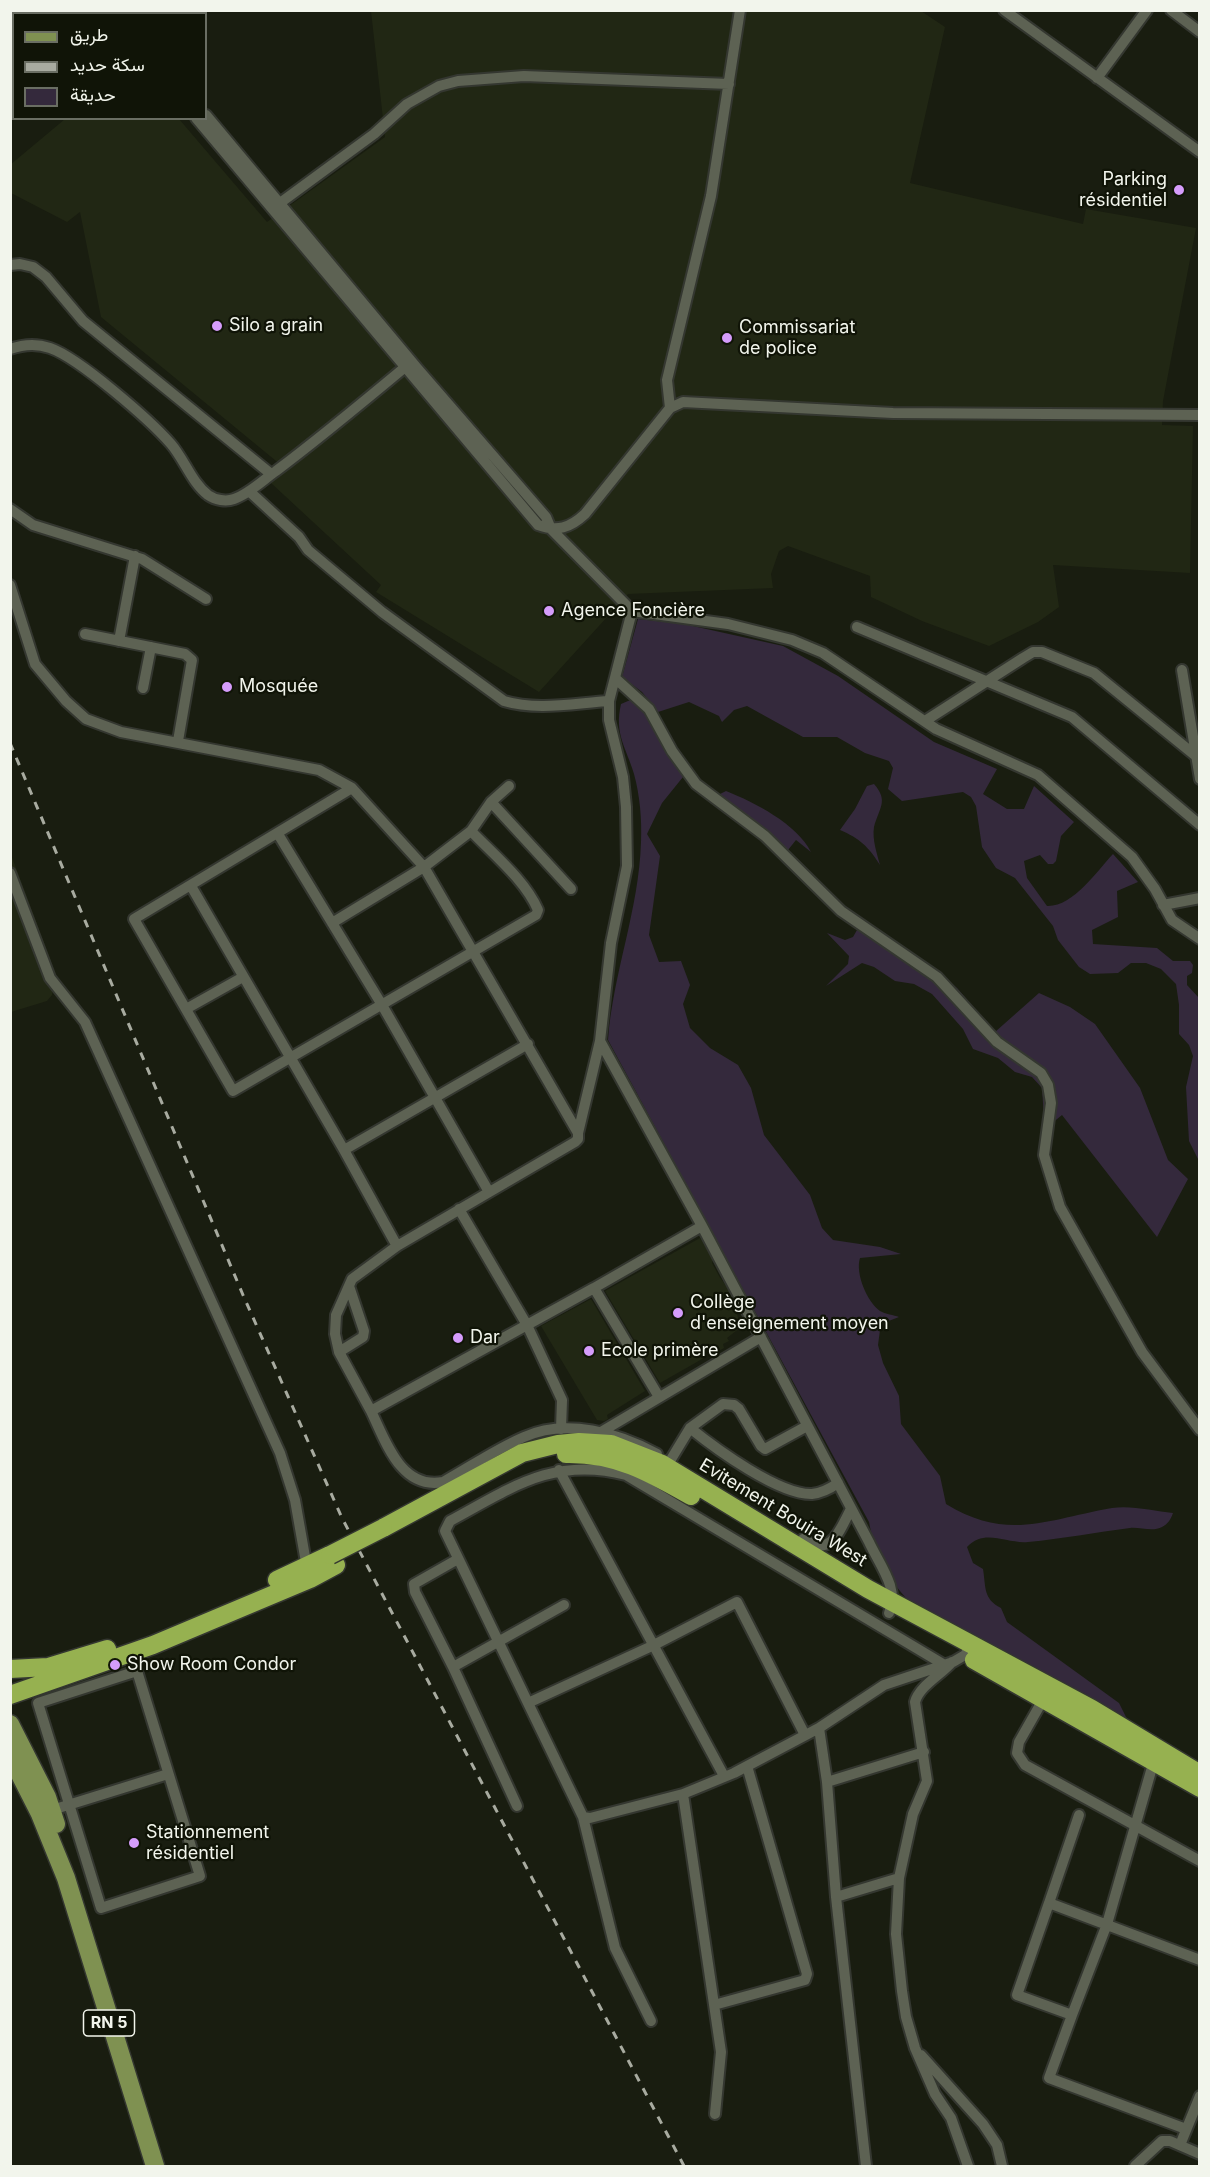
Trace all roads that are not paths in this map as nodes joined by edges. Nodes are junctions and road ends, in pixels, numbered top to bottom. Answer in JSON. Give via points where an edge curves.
{"nodes":[{"id":1,"x":740,"y":10,"type":"edge"},
{"id":2,"x":1004,"y":10,"type":"edge"},
{"id":3,"x":1147,"y":10,"type":"edge"},
{"id":4,"x":1171,"y":10,"type":"edge"},
{"id":5,"x":1200,"y":32,"type":"edge"},
{"id":6,"x":1097,"y":78,"type":"junction"},
{"id":7,"x":729,"y":84,"type":"junction"},
{"id":8,"x":207,"y":116,"type":"edge"},
{"id":9,"x":198,"y":120,"type":"edge"},
{"id":10,"x":1200,"y":152,"type":"edge"},
{"id":11,"x":280,"y":203,"type":"junction"},
{"id":12,"x":10,"y":265,"type":"edge"},
{"id":13,"x":10,"y":349,"type":"edge"},
{"id":14,"x":404,"y":369,"type":"junction"},
{"id":15,"x":670,"y":408,"type":"junction"},
{"id":16,"x":1200,"y":415,"type":"edge"},
{"id":17,"x":271,"y":474,"type":"junction"},
{"id":18,"x":249,"y":491,"type":"junction"},
{"id":19,"x":10,"y":509,"type":"edge"},
{"id":20,"x":551,"y":530,"type":"junction"},
{"id":21,"x":135,"y":556,"type":"junction"},
{"id":22,"x":10,"y":585,"type":"edge"},
{"id":23,"x":206,"y":599,"type":"dead end"},
{"id":24,"x":632,"y":611,"type":"junction"},
{"id":25,"x":857,"y":627,"type":"dead end"},
{"id":26,"x":85,"y":634,"type":"dead end"},
{"id":27,"x":119,"y":640,"type":"junction"},
{"id":28,"x":152,"y":647,"type":"junction"},
{"id":29,"x":1182,"y":670,"type":"dead end"},
{"id":30,"x":615,"y":678,"type":"junction"},
{"id":31,"x":987,"y":681,"type":"junction"},
{"id":32,"x":143,"y":688,"type":"dead end"},
{"id":33,"x":609,"y":701,"type":"junction"},
{"id":34,"x":925,"y":722,"type":"junction"},
{"id":35,"x":177,"y":741,"type":"junction"},
{"id":36,"x":1198,"y":756,"type":"edge"},
{"id":37,"x":1200,"y":778,"type":"edge"},
{"id":38,"x":509,"y":786,"type":"dead end"},
{"id":39,"x":352,"y":788,"type":"junction"},
{"id":40,"x":491,"y":802,"type":"junction"},
{"id":41,"x":1200,"y":825,"type":"edge"},
{"id":42,"x":471,"y":831,"type":"junction"},
{"id":43,"x":279,"y":834,"type":"junction"},
{"id":44,"x":424,"y":867,"type":"junction"},
{"id":45,"x":10,"y":873,"type":"edge"},
{"id":46,"x":191,"y":886,"type":"junction"},
{"id":47,"x":571,"y":889,"type":"dead end"},
{"id":48,"x":1200,"y":898,"type":"edge"},
{"id":49,"x":1162,"y":905,"type":"junction"},
{"id":50,"x":332,"y":923,"type":"junction"},
{"id":51,"x":1200,"y":939,"type":"edge"},
{"id":52,"x":474,"y":950,"type":"junction"},
{"id":53,"x":243,"y":977,"type":"junction"},
{"id":54,"x":382,"y":1005,"type":"junction"},
{"id":55,"x":186,"y":1009,"type":"junction"},
{"id":56,"x":600,"y":1041,"type":"junction"},
{"id":57,"x":528,"y":1044,"type":"junction"},
{"id":58,"x":291,"y":1058,"type":"junction"},
{"id":59,"x":436,"y":1098,"type":"junction"},
{"id":60,"x":578,"y":1132,"type":"junction"},
{"id":61,"x":344,"y":1150,"type":"junction"},
{"id":62,"x":489,"y":1192,"type":"junction"},
{"id":63,"x":459,"y":1209,"type":"junction"},
{"id":64,"x":702,"y":1226,"type":"junction"},
{"id":65,"x":397,"y":1246,"type":"junction"},
{"id":66,"x":349,"y":1287,"type":"junction"},
{"id":67,"x":594,"y":1288,"type":"junction"},
{"id":68,"x":526,"y":1325,"type":"junction"},
{"id":69,"x":761,"y":1337,"type":"junction"},
{"id":70,"x":339,"y":1352,"type":"junction"},
{"id":71,"x":658,"y":1397,"type":"junction"},
{"id":72,"x":371,"y":1411,"type":"junction"},
{"id":73,"x":807,"y":1426,"type":"junction"},
{"id":74,"x":690,"y":1428,"type":"junction"},
{"id":75,"x":561,"y":1429,"type":"junction"},
{"id":76,"x":1200,"y":1430,"type":"edge"},
{"id":77,"x":601,"y":1432,"type":"junction"},
{"id":78,"x":670,"y":1461,"type":"junction"},
{"id":79,"x":559,"y":1470,"type":"junction"},
{"id":80,"x":838,"y":1484,"type":"junction"},
{"id":81,"x":432,"y":1492,"type":"junction"},
{"id":82,"x":851,"y":1509,"type":"junction"},
{"id":83,"x":386,"y":1532,"type":"junction"},
{"id":84,"x":458,"y":1559,"type":"junction"},
{"id":85,"x":309,"y":1573,"type":"junction"},
{"id":86,"x":885,"y":1576,"type":"junction"},
{"id":87,"x":865,"y":1594,"type":"junction"},
{"id":88,"x":564,"y":1605,"type":"dead end"},
{"id":89,"x":892,"y":1608,"type":"junction"},
{"id":90,"x":499,"y":1643,"type":"junction"},
{"id":91,"x":652,"y":1646,"type":"junction"},
{"id":92,"x":958,"y":1656,"type":"junction"},
{"id":93,"x":453,"y":1667,"type":"junction"},
{"id":94,"x":10,"y":1669,"type":"edge"},
{"id":95,"x":10,"y":1695,"type":"edge"},
{"id":96,"x":34,"y":1697,"type":"junction"},
{"id":97,"x":1044,"y":1698,"type":"junction"},
{"id":98,"x":528,"y":1703,"type":"junction"},
{"id":99,"x":10,"y":1724,"type":"edge"},
{"id":100,"x":819,"y":1728,"type":"junction"},
{"id":101,"x":805,"y":1735,"type":"junction"},
{"id":102,"x":924,"y":1752,"type":"junction"},
{"id":103,"x":10,"y":1755,"type":"edge"},
{"id":104,"x":1153,"y":1764,"type":"junction"},
{"id":105,"x":747,"y":1766,"type":"junction"},
{"id":106,"x":168,"y":1774,"type":"junction"},
{"id":107,"x":1200,"y":1774,"type":"edge"},
{"id":108,"x":724,"y":1776,"type":"junction"},
{"id":109,"x":827,"y":1782,"type":"junction"},
{"id":110,"x":1200,"y":1788,"type":"edge"},
{"id":111,"x":683,"y":1794,"type":"junction"},
{"id":112,"x":70,"y":1805,"type":"junction"},
{"id":113,"x":517,"y":1806,"type":"dead end"},
{"id":114,"x":52,"y":1810,"type":"junction"},
{"id":115,"x":1079,"y":1815,"type":"dead end"},
{"id":116,"x":583,"y":1817,"type":"junction"},
{"id":117,"x":1136,"y":1824,"type":"junction"},
{"id":118,"x":1200,"y":1861,"type":"edge"},
{"id":119,"x":66,"y":1878,"type":"junction"},
{"id":120,"x":898,"y":1878,"type":"junction"},
{"id":121,"x":836,"y":1897,"type":"junction"},
{"id":122,"x":1049,"y":1903,"type":"junction"},
{"id":123,"x":1107,"y":1924,"type":"junction"},
{"id":124,"x":1200,"y":1960,"type":"edge"},
{"id":125,"x":714,"y":2005,"type":"junction"},
{"id":126,"x":1072,"y":2015,"type":"junction"},
{"id":127,"x":651,"y":2021,"type":"dead end"},
{"id":128,"x":915,"y":2048,"type":"junction"},
{"id":129,"x":1200,"y":2096,"type":"edge"},
{"id":130,"x":715,"y":2114,"type":"dead end"},
{"id":131,"x":1186,"y":2129,"type":"junction"},
{"id":132,"x":1180,"y":2145,"type":"junction"},
{"id":133,"x":1200,"y":2154,"type":"edge"},
{"id":134,"x":155,"y":2166,"type":"edge"},
{"id":135,"x":866,"y":2166,"type":"edge"},
{"id":136,"x":968,"y":2166,"type":"edge"},
{"id":137,"x":1002,"y":2166,"type":"edge"},
{"id":138,"x":1134,"y":2166,"type":"edge"}],
"edges":[{"from":1,"to":7,"type":"street"},
{"from":2,"to":6,"type":"street"},
{"from":3,"to":6,"type":"street"},
{"from":4,"to":5,"type":"street"},
{"from":6,"to":10,"type":"street"},
{"from":7,"to":11,"type":"street","via":[[524,76],[439,86],[407,104],[374,134]]},
{"from":7,"to":15,"type":"street","via":[[711,196],[667,380]]},
{"from":8,"to":11,"type":"street"},
{"from":9,"to":14,"type":"street"},
{"from":11,"to":20,"type":"street","via":[[546,517]]},
{"from":12,"to":17,"type":"street","via":[[33,267],[46,277],[83,321]]},
{"from":13,"to":18,"type":"street","via":[[46,346],[81,367],[160,432],[208,495],[225,500]]},
{"from":14,"to":17,"type":"street"},
{"from":14,"to":20,"type":"street","via":[[538,525]]},
{"from":15,"to":16,"type":"street","via":[[697,401],[893,414]]},
{"from":15,"to":20,"type":"street","via":[[585,513],[569,526]]},
{"from":17,"to":18,"type":"street"},
{"from":18,"to":33,"type":"street","via":[[308,550],[382,612],[504,701],[539,706]]},
{"from":19,"to":21,"type":"street","via":[[33,525]]},
{"from":20,"to":24,"type":"street"},
{"from":21,"to":23,"type":"street"},
{"from":21,"to":27,"type":"street"},
{"from":22,"to":35,"type":"street","via":[[35,664],[66,701],[86,719],[121,732]]},
{"from":24,"to":30,"type":"street"},
{"from":24,"to":34,"type":"street","via":[[728,624],[792,640],[823,653]]},
{"from":25,"to":31,"type":"street"},
{"from":26,"to":27,"type":"street"},
{"from":27,"to":28,"type":"street"},
{"from":28,"to":32,"type":"street"},
{"from":28,"to":35,"type":"street","via":[[185,654],[192,660]]},
{"from":29,"to":36,"type":"street"},
{"from":30,"to":33,"type":"street"},
{"from":30,"to":76,"type":"street","via":[[649,708],[672,751],[696,784],[765,836],[841,910],[937,977],[997,1042],[1041,1073],[1051,1103],[1044,1155],[1060,1207],[1142,1352]]},
{"from":31,"to":34,"type":"street"},
{"from":31,"to":36,"type":"street","via":[[1033,652],[1068,660],[1107,682]]},
{"from":31,"to":41,"type":"street","via":[[1072,717]]},
{"from":33,"to":56,"type":"street","via":[[614,748],[623,777],[628,857],[611,942]]},
{"from":34,"to":49,"type":"street","via":[[1038,775],[1132,857]]},
{"from":35,"to":39,"type":"street","via":[[319,770]]},
{"from":36,"to":37,"type":"street"},
{"from":38,"to":40,"type":"street"},
{"from":39,"to":43,"type":"street"},
{"from":39,"to":44,"type":"street"},
{"from":40,"to":42,"type":"street"},
{"from":40,"to":47,"type":"street"},
{"from":42,"to":44,"type":"street"},
{"from":42,"to":52,"type":"street","via":[[538,910],[536,915]]},
{"from":43,"to":46,"type":"street"},
{"from":43,"to":50,"type":"street"},
{"from":44,"to":50,"type":"street"},
{"from":44,"to":52,"type":"street"},
{"from":45,"to":85,"type":"street","via":[[50,978],[85,1022],[280,1453],[295,1500]]},
{"from":46,"to":53,"type":"street"},
{"from":46,"to":55,"type":"street","via":[[134,919]]},
{"from":48,"to":49,"type":"street"},
{"from":49,"to":51,"type":"street","via":[[1172,920]]},
{"from":50,"to":54,"type":"street"},
{"from":52,"to":54,"type":"street"},
{"from":52,"to":57,"type":"street"},
{"from":53,"to":55,"type":"street"},
{"from":53,"to":58,"type":"street"},
{"from":54,"to":58,"type":"street"},
{"from":54,"to":59,"type":"street"},
{"from":55,"to":58,"type":"street","via":[[233,1091]]},
{"from":56,"to":60,"type":"street"},
{"from":56,"to":64,"type":"street"},
{"from":57,"to":59,"type":"street"},
{"from":57,"to":60,"type":"street"},
{"from":58,"to":61,"type":"street"},
{"from":59,"to":61,"type":"street"},
{"from":59,"to":62,"type":"street"},
{"from":60,"to":62,"type":"street","via":[[575,1142]]},
{"from":61,"to":65,"type":"street"},
{"from":62,"to":63,"type":"street"},
{"from":63,"to":65,"type":"street"},
{"from":63,"to":68,"type":"street"},
{"from":64,"to":67,"type":"street"},
{"from":64,"to":69,"type":"street"},
{"from":65,"to":66,"type":"street","via":[[362,1270]]},
{"from":66,"to":70,"type":"street","via":[[336,1315]]},
{"from":66,"to":70,"type":"street","via":[[364,1331],[363,1336]]},
{"from":67,"to":68,"type":"street"},
{"from":67,"to":71,"type":"street"},
{"from":68,"to":72,"type":"street"},
{"from":68,"to":75,"type":"street","via":[[562,1400]]},
{"from":69,"to":71,"type":"street"},
{"from":69,"to":73,"type":"street"},
{"from":70,"to":72,"type":"street"},
{"from":71,"to":77,"type":"street"},
{"from":72,"to":81,"type":"street","via":[[399,1464]]},
{"from":73,"to":74,"type":"street","via":[[765,1449],[739,1409],[728,1403]]},
{"from":73,"to":80,"type":"street"},
{"from":74,"to":78,"type":"street"},
{"from":74,"to":80,"type":"street","via":[[715,1448],[788,1491],[814,1494]]},
{"from":75,"to":77,"type":"street"},
{"from":75,"to":81,"type":"street","via":[[525,1436]]},
{"from":77,"to":78,"type":"street","via":[[634,1442]]},
{"from":78,"to":82,"type":"street","via":[[813,1546],[830,1544]]},
{"from":79,"to":84,"type":"street","via":[[537,1476],[450,1521],[445,1531]]},
{"from":79,"to":91,"type":"street"},
{"from":79,"to":92,"type":"street","via":[[602,1468],[626,1475]]},
{"from":80,"to":82,"type":"street"},
{"from":81,"to":83,"type":"highway","name":"Evitement Bouira West"},
{"from":81,"to":87,"type":"highway","name":"Evitement Bouira West","via":[[537,1448],[579,1442],[611,1444],[662,1464]]},
{"from":82,"to":86,"type":"street"},
{"from":83,"to":85,"type":"highway","name":"Evitement Bouira West","bridge":true},
{"from":83,"to":87,"type":"highway","name":"Evitement Bouira West","via":[[542,1459],[584,1454],[612,1458],[658,1477]]},
{"from":84,"to":90,"type":"street"},
{"from":84,"to":93,"type":"street","via":[[414,1584]]},
{"from":85,"to":94,"type":"highway","via":[[85,1657],[34,1670]]},
{"from":85,"to":96,"type":"highway"},
{"from":86,"to":87,"type":"street"},
{"from":86,"to":89,"type":"street","via":[[893,1591]]},
{"from":87,"to":89,"type":"highway","name":"Evitement Bouira West"},
{"from":88,"to":90,"type":"street"},
{"from":89,"to":92,"type":"highway","name":"Evitement Bouira West"},
{"from":90,"to":93,"type":"street"},
{"from":90,"to":98,"type":"street"},
{"from":91,"to":98,"type":"street"},
{"from":91,"to":101,"type":"street","via":[[737,1602]]},
{"from":91,"to":108,"type":"street"},
{"from":92,"to":97,"type":"highway","name":"Evitement Bouira West"},
{"from":92,"to":100,"type":"street","via":[[884,1685]]},
{"from":92,"to":102,"type":"street","via":[[917,1694]]},
{"from":92,"to":107,"type":"highway","name":"Evitement Bouira West","via":[[1092,1709]]},
{"from":93,"to":113,"type":"street"},
{"from":95,"to":96,"type":"highway"},
{"from":96,"to":106,"type":"street","via":[[136,1671]]},
{"from":96,"to":112,"type":"street"},
{"from":97,"to":104,"type":"highway","name":"Evitement Bouira West"},
{"from":97,"to":117,"type":"street","via":[[1019,1742],[1017,1753],[1025,1765]]},
{"from":98,"to":116,"type":"street"},
{"from":99,"to":114,"type":"main road","number":"RN 5"},
{"from":100,"to":101,"type":"street"},
{"from":100,"to":109,"type":"street"},
{"from":101,"to":105,"type":"street"},
{"from":102,"to":109,"type":"street"},
{"from":102,"to":120,"type":"street","via":[[927,1781],[913,1814]]},
{"from":103,"to":119,"type":"main road","number":"RN 5"},
{"from":104,"to":110,"type":"highway","name":"Evitement Bouira West"},
{"from":104,"to":117,"type":"street"},
{"from":105,"to":108,"type":"street"},
{"from":105,"to":125,"type":"street","via":[[807,1974],[805,1980]]},
{"from":106,"to":112,"type":"street"},
{"from":106,"to":112,"type":"street","via":[[200,1876],[101,1908]]},
{"from":108,"to":111,"type":"street"},
{"from":109,"to":121,"type":"street"},
{"from":111,"to":116,"type":"street"},
{"from":111,"to":125,"type":"street"},
{"from":112,"to":114,"type":"street"},
{"from":114,"to":119,"type":"main road","number":"RN 5","via":[[64,1852]]},
{"from":115,"to":122,"type":"street"},
{"from":116,"to":127,"type":"street","via":[[615,1948]]},
{"from":117,"to":118,"type":"street"},
{"from":117,"to":123,"type":"street"},
{"from":119,"to":134,"type":"main road","number":"RN 5"},
{"from":120,"to":121,"type":"street"},
{"from":120,"to":128,"type":"street","via":[[896,1934],[906,2017]]},
{"from":121,"to":135,"type":"street"},
{"from":122,"to":123,"type":"street"},
{"from":122,"to":126,"type":"street","via":[[1017,1995]]},
{"from":123,"to":124,"type":"street"},
{"from":123,"to":126,"type":"street"},
{"from":125,"to":130,"type":"street","via":[[721,2052]]},
{"from":126,"to":131,"type":"street","via":[[1049,2078]]},
{"from":128,"to":136,"type":"street","via":[[935,2094],[951,2118]]},
{"from":128,"to":137,"type":"street","via":[[983,2124],[997,2145]]},
{"from":129,"to":131,"type":"street"},
{"from":131,"to":132,"type":"street"},
{"from":132,"to":133,"type":"street"},
{"from":132,"to":138,"type":"street","via":[[1162,2141]]}]}
